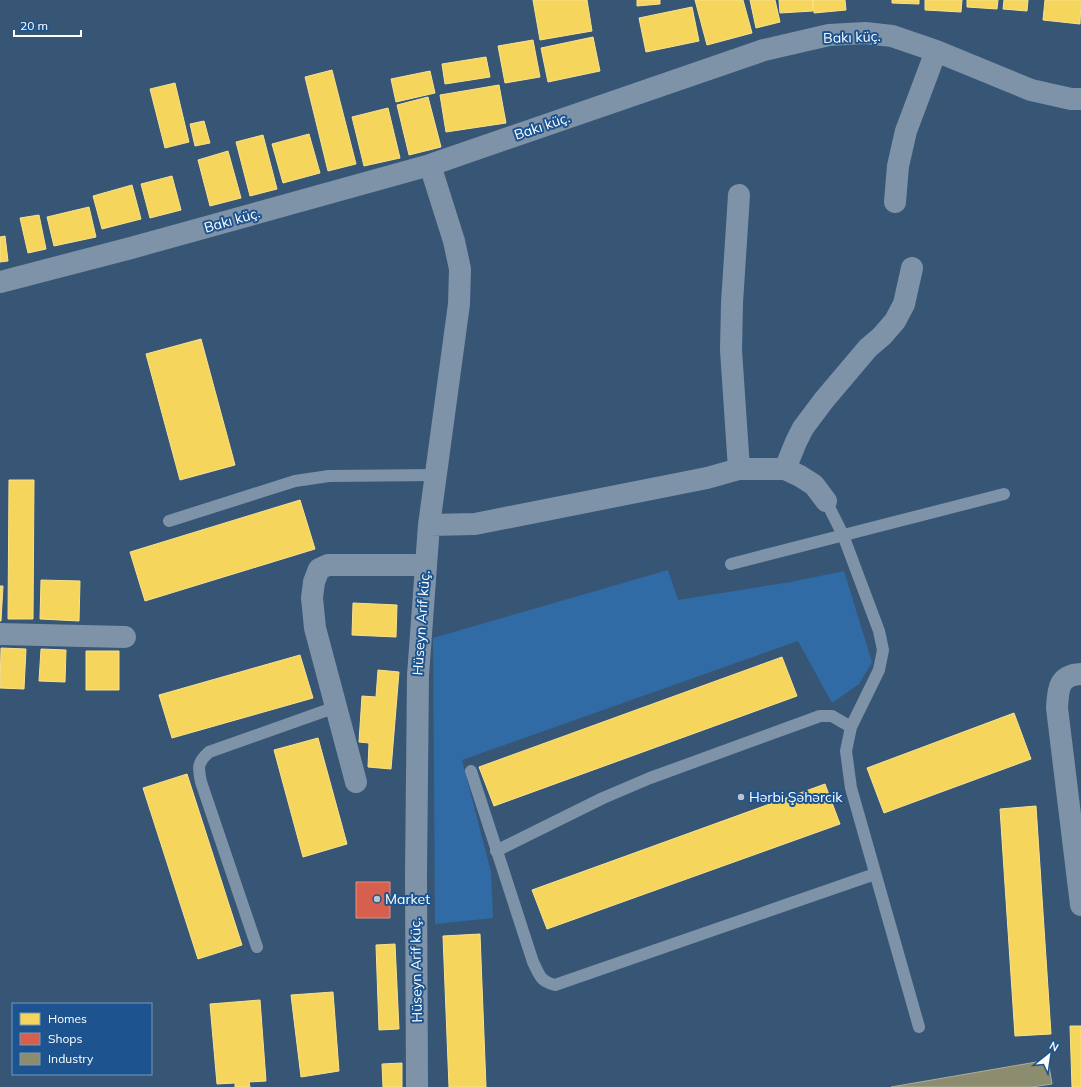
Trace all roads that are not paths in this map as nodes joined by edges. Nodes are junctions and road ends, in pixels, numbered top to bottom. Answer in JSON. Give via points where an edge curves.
{"nodes":[{"id":1,"x":936,"y":51,"type":"junction"},
{"id":2,"x":1081,"y":99,"type":"edge"},
{"id":3,"x":430,"y":165,"type":"junction"},
{"id":4,"x":739,"y":195,"type":"dead end"},
{"id":5,"x":895,"y":202,"type":"dead end"},
{"id":6,"x":912,"y":268,"type":"dead end"},
{"id":7,"x":0,"y":282,"type":"edge"},
{"id":8,"x":739,"y":469,"type":"junction"},
{"id":9,"x":785,"y":469,"type":"junction"},
{"id":10,"x":436,"y":475,"type":"junction"},
{"id":11,"x":1004,"y":494,"type":"dead end"},
{"id":12,"x":826,"y":501,"type":"joint"},
{"id":13,"x":169,"y":520,"type":"dead end"},
{"id":14,"x":429,"y":525,"type":"junction"},
{"id":15,"x":843,"y":535,"type":"junction"},
{"id":16,"x":731,"y":564,"type":"dead end"},
{"id":17,"x":425,"y":565,"type":"junction"},
{"id":18,"x":0,"y":634,"type":"edge"},
{"id":19,"x":125,"y":637,"type":"dead end"},
{"id":20,"x":1081,"y":674,"type":"edge"},
{"id":21,"x":336,"y":707,"type":"junction"},
{"id":22,"x":851,"y":727,"type":"junction"},
{"id":23,"x":470,"y":771,"type":"dead end"},
{"id":24,"x":356,"y":782,"type":"dead end"},
{"id":25,"x":496,"y":851,"type":"junction"},
{"id":26,"x":875,"y":874,"type":"junction"},
{"id":27,"x":1081,"y":905,"type":"edge"},
{"id":28,"x":258,"y":946,"type":"dead end"},
{"id":29,"x":919,"y":1027,"type":"dead end"},
{"id":30,"x":417,"y":1087,"type":"edge"}],
"edges":[{"from":1,"to":2,"type":"street","name":"Bakı küç.","via":[[1031,90]]},
{"from":1,"to":3,"type":"street","name":"Bakı küç.","via":[[892,36],[865,33],[829,35],[764,50]]},
{"from":1,"to":5,"type":"street","via":[[906,131],[898,166]]},
{"from":3,"to":7,"type":"street","name":"Bakı küç."},
{"from":3,"to":10,"type":"street","name":"Hüseyn Arif küç.","via":[[460,269],[459,304]]},
{"from":4,"to":8,"type":"street","via":[[731,342]]},
{"from":6,"to":9,"type":"street","via":[[904,304],[895,320],[868,348],[803,428]]},
{"from":8,"to":9,"type":"street"},
{"from":8,"to":14,"type":"street","via":[[707,478],[475,524]]},
{"from":9,"to":12,"type":"street","via":[[814,485]]},
{"from":10,"to":13,"type":"lane","via":[[329,476],[295,481]]},
{"from":10,"to":14,"type":"street","name":"Hüseyn Arif küç."},
{"from":11,"to":15,"type":"lane"},
{"from":12,"to":15,"type":"lane"},
{"from":14,"to":17,"type":"street","name":"Hüseyn Arif küç."},
{"from":15,"to":16,"type":"lane"},
{"from":15,"to":22,"type":"lane","via":[[879,631],[883,650],[879,670]]},
{"from":17,"to":21,"type":"street","via":[[328,565],[319,569],[312,598],[315,628]]},
{"from":17,"to":30,"type":"street","name":"Hüseyn Arif küç.","via":[[418,675]]},
{"from":18,"to":19,"type":"street"},
{"from":20,"to":27,"type":"street","via":[[1074,674],[1064,680],[1058,689],[1057,708]]},
{"from":21,"to":24,"type":"street"},
{"from":21,"to":28,"type":"lane","via":[[209,752],[200,760],[198,770],[201,782]]},
{"from":22,"to":25,"type":"lane","via":[[832,716],[820,716],[650,778],[603,798]]},
{"from":22,"to":26,"type":"lane","via":[[846,751],[851,788]]},
{"from":23,"to":25,"type":"lane"},
{"from":25,"to":26,"type":"lane","via":[[539,976],[545,982],[555,985]]},
{"from":26,"to":29,"type":"lane"}]}
